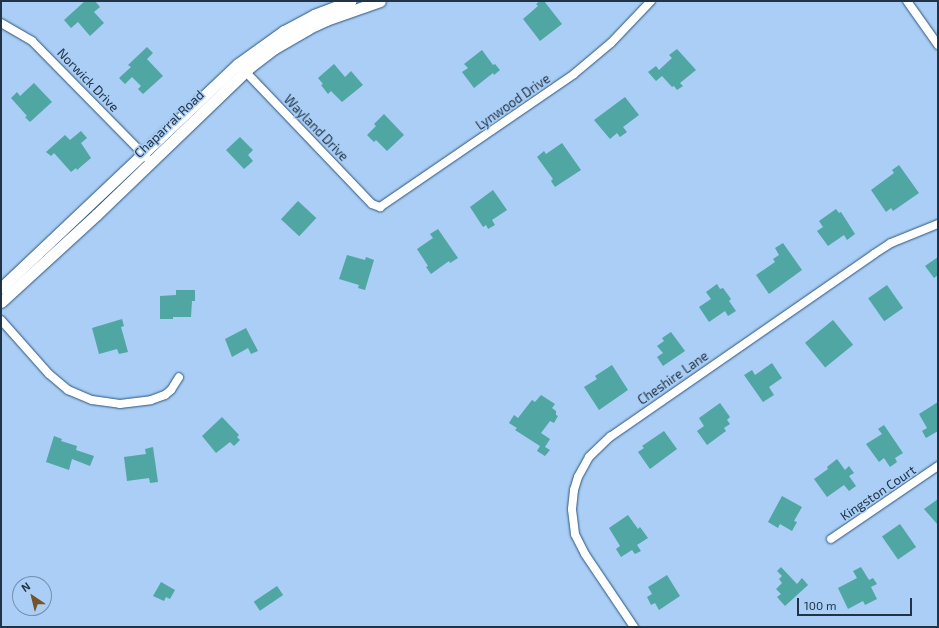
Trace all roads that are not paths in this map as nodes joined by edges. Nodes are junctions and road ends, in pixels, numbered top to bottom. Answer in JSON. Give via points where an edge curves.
{"nodes":[{"id":1,"x":350,"y":1,"type":"edge"},
{"id":2,"x":380,"y":1,"type":"edge"},
{"id":3,"x":651,"y":1,"type":"edge"},
{"id":4,"x":907,"y":1,"type":"edge"},
{"id":5,"x":1,"y":23,"type":"edge"},
{"id":6,"x":938,"y":45,"type":"edge"},
{"id":7,"x":241,"y":68,"type":"junction"},
{"id":8,"x":147,"y":158,"type":"junction"},
{"id":9,"x":377,"y":207,"type":"joint"},
{"id":10,"x":938,"y":224,"type":"edge"},
{"id":11,"x":1,"y":288,"type":"edge"},
{"id":12,"x":1,"y":302,"type":"edge"},
{"id":13,"x":1,"y":320,"type":"edge"},
{"id":14,"x":179,"y":377,"type":"dead end"},
{"id":15,"x":938,"y":466,"type":"edge"},
{"id":16,"x":831,"y":539,"type":"dead end"},
{"id":17,"x":634,"y":627,"type":"edge"}],
"edges":[{"from":1,"to":7,"type":"main road","name":"Chaparral Road","via":[[284,30]]},
{"from":2,"to":7,"type":"main road","name":"Chaparral Road","via":[[309,28]]},
{"from":3,"to":9,"type":"street","name":"Lynwood Drive","via":[[611,43],[574,74],[383,206]]},
{"from":4,"to":6,"type":"street"},
{"from":5,"to":8,"type":"street","name":"Norwick Drive","via":[[32,41]]},
{"from":7,"to":8,"type":"main road","name":"Chaparral Road"},
{"from":7,"to":9,"type":"street","name":"Wayland Drive"},
{"from":8,"to":11,"type":"main road","name":"Chaparral Road"},
{"from":8,"to":12,"type":"main road","name":"Chaparral Road"},
{"from":10,"to":17,"type":"street","name":"Cheshire Lane","via":[[891,242],[610,437],[589,457],[574,490],[572,509],[575,534],[585,554]]},
{"from":13,"to":14,"type":"street","via":[[49,374],[68,390],[92,400],[120,404],[151,400],[165,395]]},
{"from":15,"to":16,"type":"street","name":"Kingston Court"}]}
